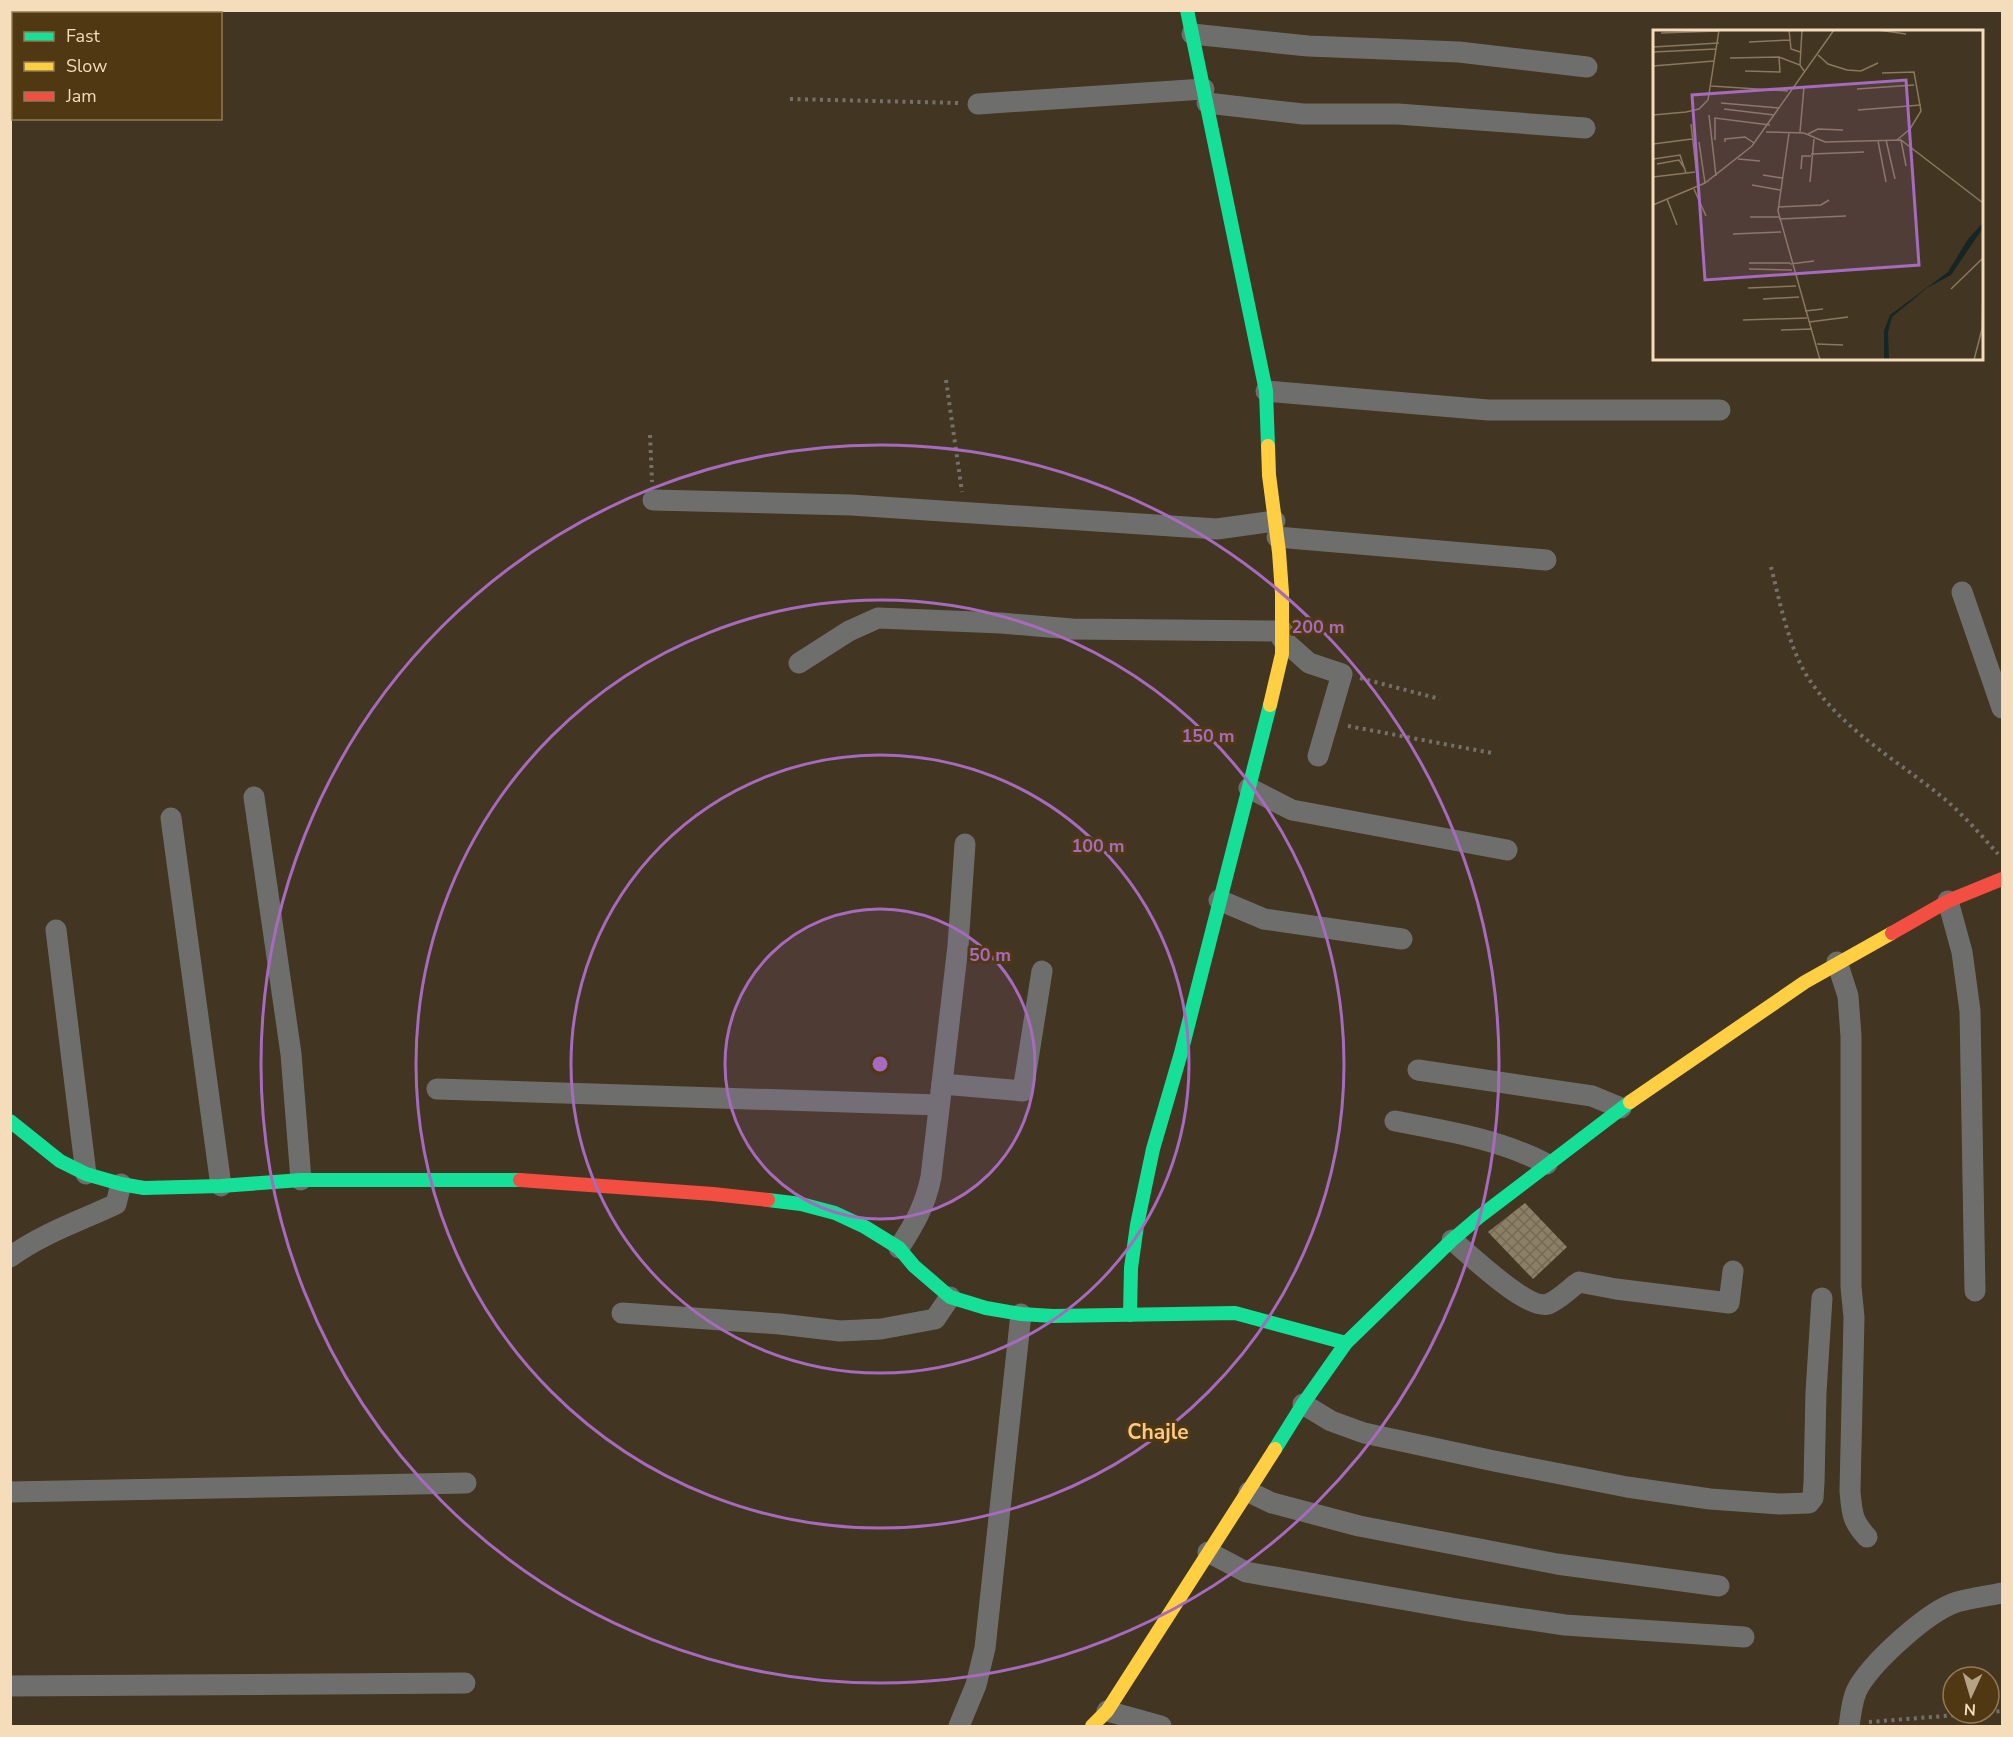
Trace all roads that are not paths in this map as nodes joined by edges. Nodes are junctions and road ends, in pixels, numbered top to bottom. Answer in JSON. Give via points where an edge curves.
{"nodes":[{"id":1,"x":1187,"y":10,"type":"edge"},
{"id":2,"x":1192,"y":34,"type":"junction"},
{"id":3,"x":1587,"y":68,"type":"dead end"},
{"id":4,"x":1205,"y":96,"type":"junction"},
{"id":5,"x":978,"y":104,"type":"road end"},
{"id":6,"x":1586,"y":128,"type":"dead end"},
{"id":7,"x":1266,"y":391,"type":"junction"},
{"id":8,"x":1720,"y":410,"type":"dead end"},
{"id":9,"x":653,"y":500,"type":"road end"},
{"id":10,"x":1276,"y":529,"type":"junction"},
{"id":11,"x":1546,"y":560,"type":"dead end"},
{"id":12,"x":1962,"y":592,"type":"dead end"},
{"id":13,"x":1283,"y":635,"type":"junction"},
{"id":14,"x":799,"y":663,"type":"dead end"},
{"id":15,"x":2002,"y":708,"type":"edge"},
{"id":16,"x":1318,"y":756,"type":"dead end"},
{"id":17,"x":1248,"y":788,"type":"junction"},
{"id":18,"x":254,"y":796,"type":"dead end"},
{"id":19,"x":171,"y":818,"type":"dead end"},
{"id":20,"x":965,"y":844,"type":"dead end"},
{"id":21,"x":1507,"y":850,"type":"dead end"},
{"id":22,"x":2002,"y":879,"type":"edge"},
{"id":23,"x":1219,"y":900,"type":"junction"},
{"id":24,"x":1948,"y":901,"type":"junction"},
{"id":25,"x":56,"y":930,"type":"dead end"},
{"id":26,"x":1402,"y":939,"type":"dead end"},
{"id":27,"x":1838,"y":962,"type":"junction"},
{"id":28,"x":1042,"y":971,"type":"dead end"},
{"id":29,"x":1418,"y":1070,"type":"dead end"},
{"id":30,"x":942,"y":1084,"type":"junction"},
{"id":31,"x":437,"y":1089,"type":"dead end"},
{"id":32,"x":939,"y":1105,"type":"junction"},
{"id":33,"x":1621,"y":1108,"type":"junction"},
{"id":34,"x":10,"y":1121,"type":"edge"},
{"id":35,"x":1395,"y":1121,"type":"dead end"},
{"id":36,"x":1547,"y":1164,"type":"junction"},
{"id":37,"x":86,"y":1174,"type":"junction"},
{"id":38,"x":301,"y":1180,"type":"junction"},
{"id":39,"x":121,"y":1184,"type":"junction"},
{"id":40,"x":221,"y":1186,"type":"junction"},
{"id":41,"x":1452,"y":1240,"type":"junction"},
{"id":42,"x":899,"y":1248,"type":"junction"},
{"id":43,"x":10,"y":1257,"type":"edge"},
{"id":44,"x":1733,"y":1271,"type":"dead end"},
{"id":45,"x":1975,"y":1291,"type":"dead end"},
{"id":46,"x":950,"y":1296,"type":"junction"},
{"id":47,"x":1822,"y":1298,"type":"dead end"},
{"id":48,"x":622,"y":1312,"type":"dead end"},
{"id":49,"x":1021,"y":1314,"type":"junction"},
{"id":50,"x":1130,"y":1315,"type":"junction"},
{"id":51,"x":1346,"y":1343,"type":"junction"},
{"id":52,"x":1303,"y":1404,"type":"junction"},
{"id":53,"x":465,"y":1484,"type":"dead end"},
{"id":54,"x":10,"y":1492,"type":"edge"},
{"id":55,"x":1249,"y":1492,"type":"junction"},
{"id":56,"x":1867,"y":1537,"type":"dead end"},
{"id":57,"x":1209,"y":1552,"type":"junction"},
{"id":58,"x":1719,"y":1586,"type":"dead end"},
{"id":59,"x":2002,"y":1593,"type":"edge"},
{"id":60,"x":1744,"y":1637,"type":"dead end"},
{"id":61,"x":465,"y":1683,"type":"dead end"},
{"id":62,"x":10,"y":1686,"type":"edge"},
{"id":63,"x":1107,"y":1711,"type":"junction"},
{"id":64,"x":1849,"y":1725,"type":"edge"},
{"id":65,"x":959,"y":1726,"type":"edge"},
{"id":66,"x":1092,"y":1726,"type":"edge"},
{"id":67,"x":1161,"y":1726,"type":"edge"}],
"edges":[{"from":1,"to":2,"type":"street"},
{"from":2,"to":3,"type":"street","via":[[1308,46],[1458,52]]},
{"from":2,"to":4,"type":"street"},
{"from":4,"to":5,"type":"street"},
{"from":4,"to":6,"type":"street","via":[[1303,114],[1398,114]]},
{"from":4,"to":7,"type":"street"},
{"from":7,"to":8,"type":"street","via":[[1488,410]]},
{"from":7,"to":10,"type":"street","via":[[1269,475]]},
{"from":9,"to":10,"type":"street","via":[[851,505],[1217,529]]},
{"from":10,"to":11,"type":"street"},
{"from":10,"to":13,"type":"street"},
{"from":12,"to":15,"type":"street"},
{"from":13,"to":14,"type":"street","via":[[878,618],[849,631]]},
{"from":13,"to":16,"type":"street","via":[[1309,663],[1342,674]]},
{"from":13,"to":17,"type":"street","via":[[1274,694]]},
{"from":17,"to":21,"type":"street","via":[[1292,810]]},
{"from":17,"to":23,"type":"street"},
{"from":18,"to":38,"type":"street","via":[[291,1054]]},
{"from":19,"to":40,"type":"street"},
{"from":20,"to":30,"type":"street"},
{"from":22,"to":24,"type":"street"},
{"from":23,"to":26,"type":"street","via":[[1264,919]]},
{"from":23,"to":50,"type":"street","via":[[1144,1189],[1131,1268]]},
{"from":24,"to":27,"type":"street"},
{"from":24,"to":45,"type":"street","via":[[1962,952],[1970,1011]]},
{"from":25,"to":37,"type":"street"},
{"from":27,"to":33,"type":"street"},
{"from":27,"to":56,"type":"street","via":[[1848,996],[1851,1036],[1854,1317],[1850,1491],[1852,1517]]},
{"from":28,"to":30,"type":"street","via":[[1023,1091]]},
{"from":29,"to":33,"type":"street","via":[[1592,1096]]},
{"from":30,"to":32,"type":"street"},
{"from":31,"to":32,"type":"street"},
{"from":32,"to":42,"type":"street","via":[[927,1196]]},
{"from":33,"to":36,"type":"street"},
{"from":34,"to":37,"type":"street","via":[[60,1161]]},
{"from":35,"to":36,"type":"street","via":[[1478,1137],[1525,1152]]},
{"from":36,"to":41,"type":"street"},
{"from":37,"to":39,"type":"street"},
{"from":38,"to":40,"type":"street"},
{"from":38,"to":42,"type":"street","via":[[506,1179],[801,1204],[866,1227]]},
{"from":39,"to":40,"type":"street","via":[[144,1188]]},
{"from":39,"to":43,"type":"street","via":[[116,1204],[48,1233]]},
{"from":41,"to":44,"type":"street","via":[[1522,1298],[1540,1305],[1548,1304],[1579,1282],[1729,1303]]},
{"from":41,"to":51,"type":"street"},
{"from":42,"to":46,"type":"street"},
{"from":46,"to":48,"type":"street","via":[[935,1319],[858,1331]]},
{"from":46,"to":49,"type":"street"},
{"from":47,"to":52,"type":"street","via":[[1814,1491],[1809,1503],[1710,1499],[1494,1461],[1364,1433],[1331,1421]]},
{"from":49,"to":50,"type":"street"},
{"from":49,"to":65,"type":"street","via":[[985,1648],[976,1685]]},
{"from":50,"to":51,"type":"street","via":[[1235,1313]]},
{"from":51,"to":52,"type":"street"},
{"from":52,"to":55,"type":"street"},
{"from":53,"to":54,"type":"street"},
{"from":55,"to":57,"type":"street"},
{"from":55,"to":58,"type":"street","via":[[1272,1503],[1359,1526],[1557,1564]]},
{"from":57,"to":60,"type":"street","via":[[1245,1572],[1463,1610],[1565,1625]]},
{"from":57,"to":63,"type":"street"},
{"from":59,"to":64,"type":"street","via":[[1956,1602],[1933,1613],[1898,1642],[1857,1688]]},
{"from":61,"to":62,"type":"street"},
{"from":63,"to":66,"type":"street"},
{"from":63,"to":67,"type":"street"}]}
